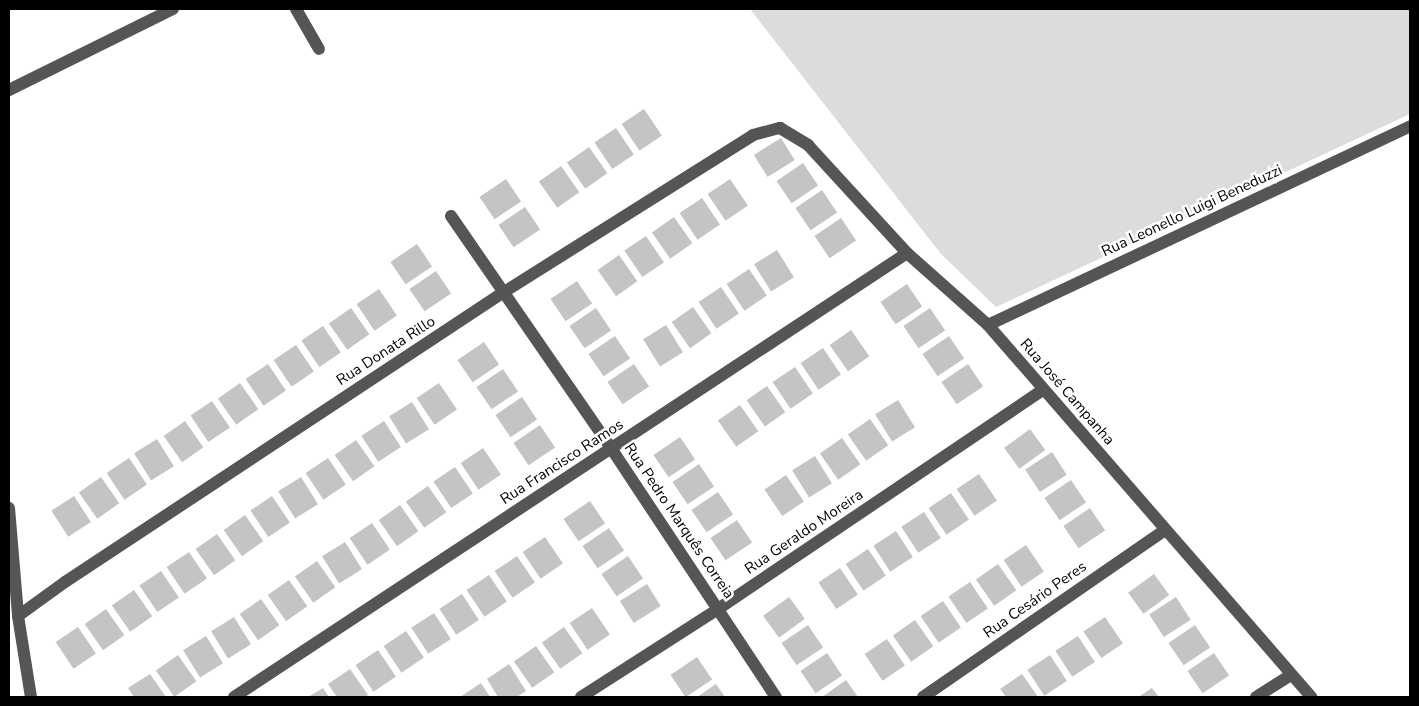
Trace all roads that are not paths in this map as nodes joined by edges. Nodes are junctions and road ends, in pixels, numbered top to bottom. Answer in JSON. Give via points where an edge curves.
{"nodes":[{"id":1,"x":172,"y":9,"type":"edge"},
{"id":2,"x":296,"y":9,"type":"edge"},
{"id":3,"x":319,"y":49,"type":"dead end"},
{"id":4,"x":9,"y":90,"type":"edge"},
{"id":5,"x":1410,"y":126,"type":"edge"},
{"id":6,"x":780,"y":128,"type":"joint"},
{"id":7,"x":451,"y":216,"type":"dead end"},
{"id":8,"x":907,"y":252,"type":"junction"},
{"id":9,"x":504,"y":292,"type":"junction"},
{"id":10,"x":988,"y":325,"type":"junction"},
{"id":11,"x":1043,"y":390,"type":"junction"},
{"id":12,"x":611,"y":448,"type":"junction"},
{"id":13,"x":9,"y":508,"type":"edge"},
{"id":14,"x":1165,"y":530,"type":"junction"},
{"id":15,"x":718,"y":609,"type":"junction"},
{"id":16,"x":18,"y":616,"type":"junction"},
{"id":17,"x":1291,"y":675,"type":"junction"},
{"id":18,"x":30,"y":697,"type":"edge"},
{"id":19,"x":234,"y":697,"type":"edge"},
{"id":20,"x":581,"y":697,"type":"edge"},
{"id":21,"x":776,"y":697,"type":"edge"},
{"id":22,"x":923,"y":697,"type":"edge"},
{"id":23,"x":1256,"y":697,"type":"edge"},
{"id":24,"x":1311,"y":697,"type":"edge"}],
"edges":[{"from":1,"to":4,"type":"street"},
{"from":2,"to":3,"type":"street"},
{"from":5,"to":10,"type":"street","name":"Rua Leonello Luigi Beneduzzi"},
{"from":6,"to":8,"type":"street","name":"Rua José Campanha","via":[[808,145]]},
{"from":6,"to":9,"type":"street","name":"Rua Donata Rillo","via":[[753,136]]},
{"from":7,"to":9,"type":"street","name":"Rua Pedro Marquês Correia"},
{"from":8,"to":10,"type":"street","name":"Rua José Campanha"},
{"from":8,"to":12,"type":"street","name":"Rua Francisco Ramos"},
{"from":9,"to":12,"type":"street","name":"Rua Pedro Marquês Correia"},
{"from":9,"to":16,"type":"street","name":"Rua Donata Rillo"},
{"from":10,"to":11,"type":"street","name":"Rua José Campanha"},
{"from":11,"to":14,"type":"street","name":"Rua José Campanha"},
{"from":11,"to":15,"type":"street","name":"Rua Geraldo Moreira"},
{"from":12,"to":15,"type":"street","name":"Rua Pedro Marquês Correia"},
{"from":12,"to":19,"type":"street","name":"Rua Francisco Ramos"},
{"from":13,"to":16,"type":"street"},
{"from":14,"to":17,"type":"street","name":"Rua José Campanha"},
{"from":14,"to":22,"type":"street","name":"Rua Cesário Peres"},
{"from":15,"to":20,"type":"street","name":"Rua Geraldo Moreira"},
{"from":15,"to":21,"type":"street","name":"Rua Pedro Marquês Correia"},
{"from":16,"to":18,"type":"street"},
{"from":17,"to":23,"type":"street"},
{"from":17,"to":24,"type":"street","name":"Rua José Campanha"}]}
